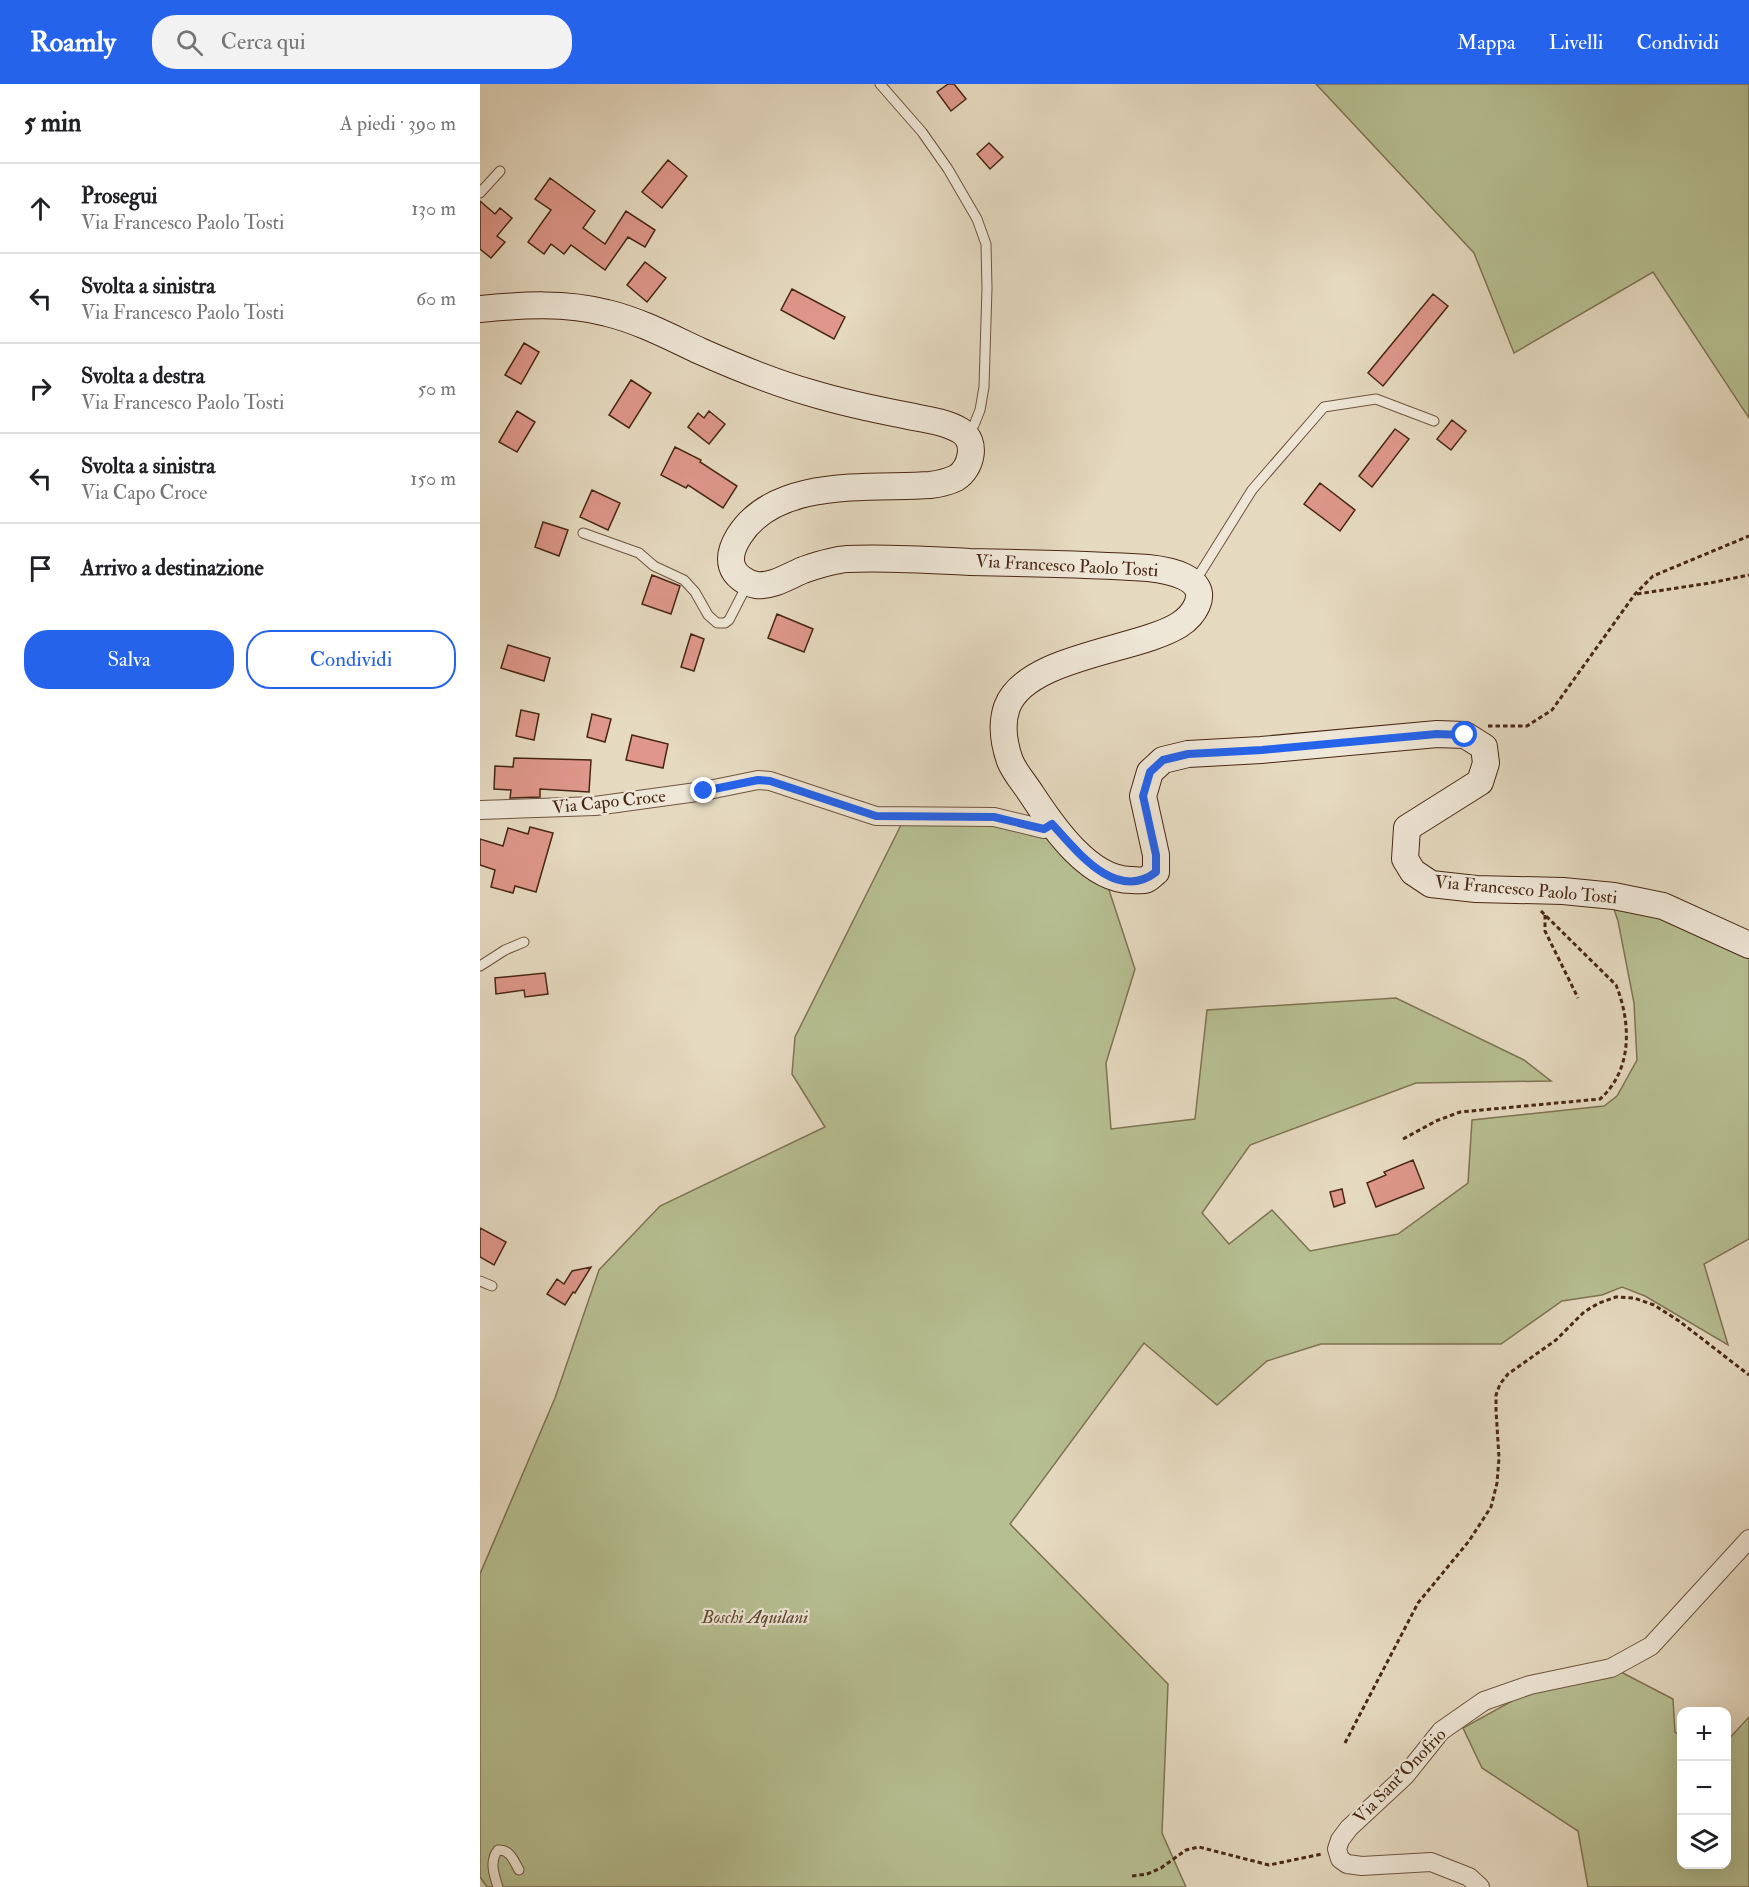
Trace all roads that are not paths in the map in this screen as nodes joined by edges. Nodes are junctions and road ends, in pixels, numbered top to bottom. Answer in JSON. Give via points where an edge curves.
{"nodes":[{"id":1,"x":880,"y":84,"type":"edge"},
{"id":2,"x":500,"y":171,"type":"dead end"},
{"id":3,"x":480,"y":193,"type":"edge"},
{"id":4,"x":480,"y":309,"type":"edge"},
{"id":5,"x":1434,"y":422,"type":"dead end"},
{"id":6,"x":966,"y":435,"type":"junction"},
{"id":7,"x":583,"y":532,"type":"dead end"},
{"id":8,"x":748,"y":582,"type":"junction"},
{"id":9,"x":1194,"y":583,"type":"junction"},
{"id":10,"x":480,"y":810,"type":"edge"},
{"id":11,"x":1052,"y":824,"type":"junction"},
{"id":12,"x":524,"y":942,"type":"dead end"},
{"id":13,"x":1749,"y":945,"type":"edge"},
{"id":14,"x":480,"y":966,"type":"edge"},
{"id":15,"x":480,"y":1281,"type":"edge"},
{"id":16,"x":492,"y":1286,"type":"dead end"},
{"id":17,"x":1749,"y":1539,"type":"edge"},
{"id":18,"x":519,"y":1870,"type":"dead end"},
{"id":19,"x":498,"y":1887,"type":"edge"},
{"id":20,"x":1480,"y":1887,"type":"edge"}],
"edges":[{"from":1,"to":6,"type":"lane","via":[[938,154],[985,239],[984,387],[980,410]]},
{"from":2,"to":3,"type":"lane"},
{"from":4,"to":6,"type":"main road","via":[[543,306],[606,312],[786,386],[940,423]]},
{"from":5,"to":9,"type":"lane","via":[[1377,399],[1324,407],[1252,490]]},
{"from":6,"to":8,"type":"main road","via":[[969,458],[961,474],[951,480],[930,485],[817,491],[766,509],[746,526],[732,550],[733,568]]},
{"from":7,"to":8,"type":"lane","via":[[639,553],[654,566],[684,580],[717,623],[729,620]]},
{"from":8,"to":9,"type":"main road","name":"Via Francesco Paolo Tosti","via":[[770,584],[832,561],[882,559],[1148,568],[1177,573]]},
{"from":9,"to":11,"type":"main road","via":[[1199,592],[1198,604],[1180,624],[1044,672],[1026,682],[1012,699],[1004,724],[1011,763]]},
{"from":10,"to":11,"type":"street","name":"Via Capo Croce","via":[[595,806],[758,780],[876,816],[994,817],[1044,829]]},
{"from":11,"to":13,"type":"main road","name":"Via Francesco Paolo Tosti","via":[[1090,865],[1122,880],[1145,880],[1156,872],[1156,855],[1143,796],[1150,772],[1163,760],[1188,754],[1465,735],[1484,747],[1486,763],[1480,782],[1407,828],[1405,859],[1413,872],[1431,884],[1563,891],[1663,906]]},
{"from":12,"to":14,"type":"lane"},
{"from":15,"to":16,"type":"lane"},
{"from":17,"to":20,"type":"street","name":"Via Sant'Onofrio","via":[[1651,1646],[1611,1668],[1530,1685],[1484,1701],[1441,1731],[1405,1776],[1349,1828],[1337,1849],[1347,1864],[1431,1862],[1469,1877]]},
{"from":18,"to":19,"type":"lane","via":[[510,1854],[498,1850],[493,1865]]}]}
